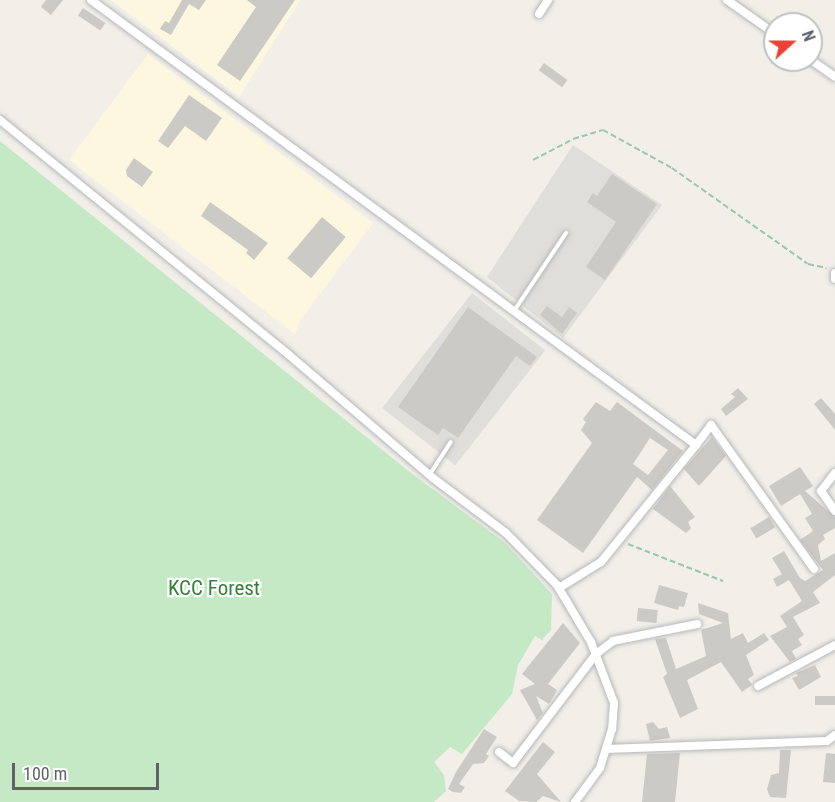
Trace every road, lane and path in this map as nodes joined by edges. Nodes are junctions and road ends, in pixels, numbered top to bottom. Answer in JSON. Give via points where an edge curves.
{"nodes":[{"id":1,"x":92,"y":0,"type":"edge"},
{"id":2,"x":548,"y":0,"type":"edge"},
{"id":3,"x":727,"y":0,"type":"edge"},
{"id":4,"x":539,"y":14,"type":"dead end"},
{"id":5,"x":763,"y":26,"type":"edge"},
{"id":6,"x":0,"y":120,"type":"edge"},
{"id":7,"x":533,"y":160,"type":"dead end"},
{"id":8,"x":566,"y":233,"type":"dead end"},
{"id":9,"x":834,"y":276,"type":"edge"},
{"id":10,"x":514,"y":311,"type":"junction"},
{"id":11,"x":451,"y":442,"type":"dead end"},
{"id":12,"x":696,"y":445,"type":"junction"},
{"id":13,"x":835,"y":473,"type":"edge"},
{"id":14,"x":430,"y":475,"type":"junction"},
{"id":15,"x":835,"y":511,"type":"edge"},
{"id":16,"x":619,"y":540,"type":"junction"},
{"id":17,"x":814,"y":569,"type":"dead end"},
{"id":18,"x":723,"y":581,"type":"dead end"},
{"id":19,"x":559,"y":588,"type":"junction"},
{"id":20,"x":697,"y":624,"type":"dead end"},
{"id":21,"x":835,"y":645,"type":"edge"},
{"id":22,"x":596,"y":654,"type":"junction"},
{"id":23,"x":758,"y":686,"type":"dead end"},
{"id":24,"x":835,"y":735,"type":"edge"},
{"id":25,"x":606,"y":749,"type":"junction"},
{"id":26,"x":499,"y":752,"type":"dead end"},
{"id":27,"x":575,"y":802,"type":"edge"}],
"edges":[{"from":1,"to":10,"type":"street"},
{"from":2,"to":4,"type":"street"},
{"from":3,"to":5,"type":"street"},
{"from":6,"to":14,"type":"street"},
{"from":7,"to":9,"type":"path","via":[[573,139],[603,130],[672,168],[808,264],[826,267]]},
{"from":8,"to":10,"type":"lane"},
{"from":10,"to":12,"type":"street"},
{"from":11,"to":14,"type":"lane"},
{"from":12,"to":16,"type":"street"},
{"from":12,"to":17,"type":"street","via":[[711,425]]},
{"from":13,"to":15,"type":"street","via":[[821,491]]},
{"from":14,"to":19,"type":"street","via":[[506,533]]},
{"from":16,"to":18,"type":"path"},
{"from":16,"to":19,"type":"street","via":[[601,562]]},
{"from":19,"to":22,"type":"street"},
{"from":20,"to":22,"type":"street","via":[[613,641]]},
{"from":21,"to":23,"type":"street"},
{"from":22,"to":25,"type":"street","via":[[614,703]]},
{"from":22,"to":26,"type":"street","via":[[513,763]]},
{"from":24,"to":25,"type":"street","via":[[827,741]]},
{"from":25,"to":27,"type":"street","via":[[600,768]]}]}
